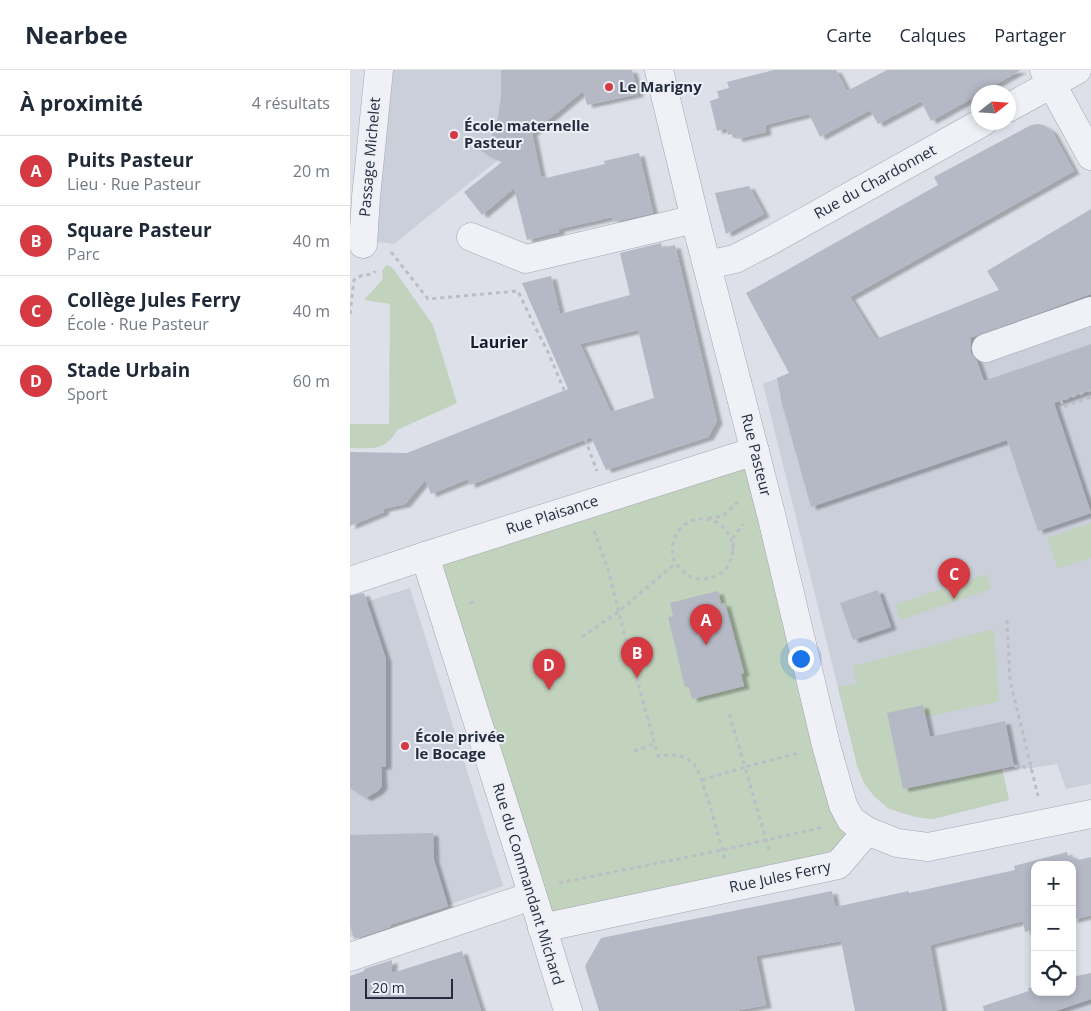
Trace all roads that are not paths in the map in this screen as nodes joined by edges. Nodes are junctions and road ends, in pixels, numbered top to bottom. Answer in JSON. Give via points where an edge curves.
{"nodes":[{"id":1,"x":379,"y":70,"type":"edge"},
{"id":2,"x":659,"y":70,"type":"edge"},
{"id":3,"x":1077,"y":70,"type":"edge"},
{"id":4,"x":1048,"y":77,"type":"edge"},
{"id":5,"x":1016,"y":102,"type":"edge"},
{"id":6,"x":971,"y":129,"type":"edge"},
{"id":7,"x":1091,"y":156,"type":"edge"},
{"id":8,"x":695,"y":219,"type":"junction"},
{"id":9,"x":471,"y":236,"type":"dead end"},
{"id":10,"x":368,"y":256,"type":"road end"},
{"id":11,"x":707,"y":266,"type":"junction"},
{"id":12,"x":1091,"y":311,"type":"edge"},
{"id":13,"x":986,"y":348,"type":"dead end"},
{"id":14,"x":755,"y":451,"type":"junction"},
{"id":15,"x":425,"y":556,"type":"junction"},
{"id":16,"x":350,"y":581,"type":"edge"},
{"id":17,"x":1091,"y":814,"type":"edge"},
{"id":18,"x":859,"y":826,"type":"junction"},
{"id":19,"x":532,"y":893,"type":"junction"},
{"id":20,"x":542,"y":928,"type":"junction"},
{"id":21,"x":350,"y":957,"type":"edge"},
{"id":22,"x":568,"y":1011,"type":"edge"}],
"edges":[{"from":1,"to":10,"type":"street","name":"Passage Michelet","via":[[366,197]]},
{"from":2,"to":8,"type":"street","name":"Rue Pasteur"},
{"from":3,"to":4,"type":"street"},
{"from":4,"to":5,"type":"street"},
{"from":4,"to":7,"type":"street"},
{"from":6,"to":11,"type":"street","name":"Rue du Chardonnet","via":[[768,242],[735,259]]},
{"from":8,"to":9,"type":"street","via":[[526,259]]},
{"from":8,"to":11,"type":"street","name":"Rue Pasteur"},
{"from":11,"to":14,"type":"street","name":"Rue Pasteur"},
{"from":12,"to":13,"type":"street"},
{"from":14,"to":15,"type":"street","name":"Rue Plaisance"},
{"from":14,"to":18,"type":"street","name":"Rue Pasteur","via":[[842,805]]},
{"from":15,"to":16,"type":"street","name":"Rue Plaisance"},
{"from":15,"to":19,"type":"street","name":"Rue du Commandant Michard"},
{"from":17,"to":18,"type":"street","via":[[928,847],[898,843]]},
{"from":18,"to":20,"type":"street","name":"Rue Jules Ferry","via":[[838,865]]},
{"from":19,"to":20,"type":"street","name":"Rue du Commandant Michard"},
{"from":19,"to":21,"type":"street"},
{"from":20,"to":22,"type":"street","name":"Rue du Commandant Michard"}]}
